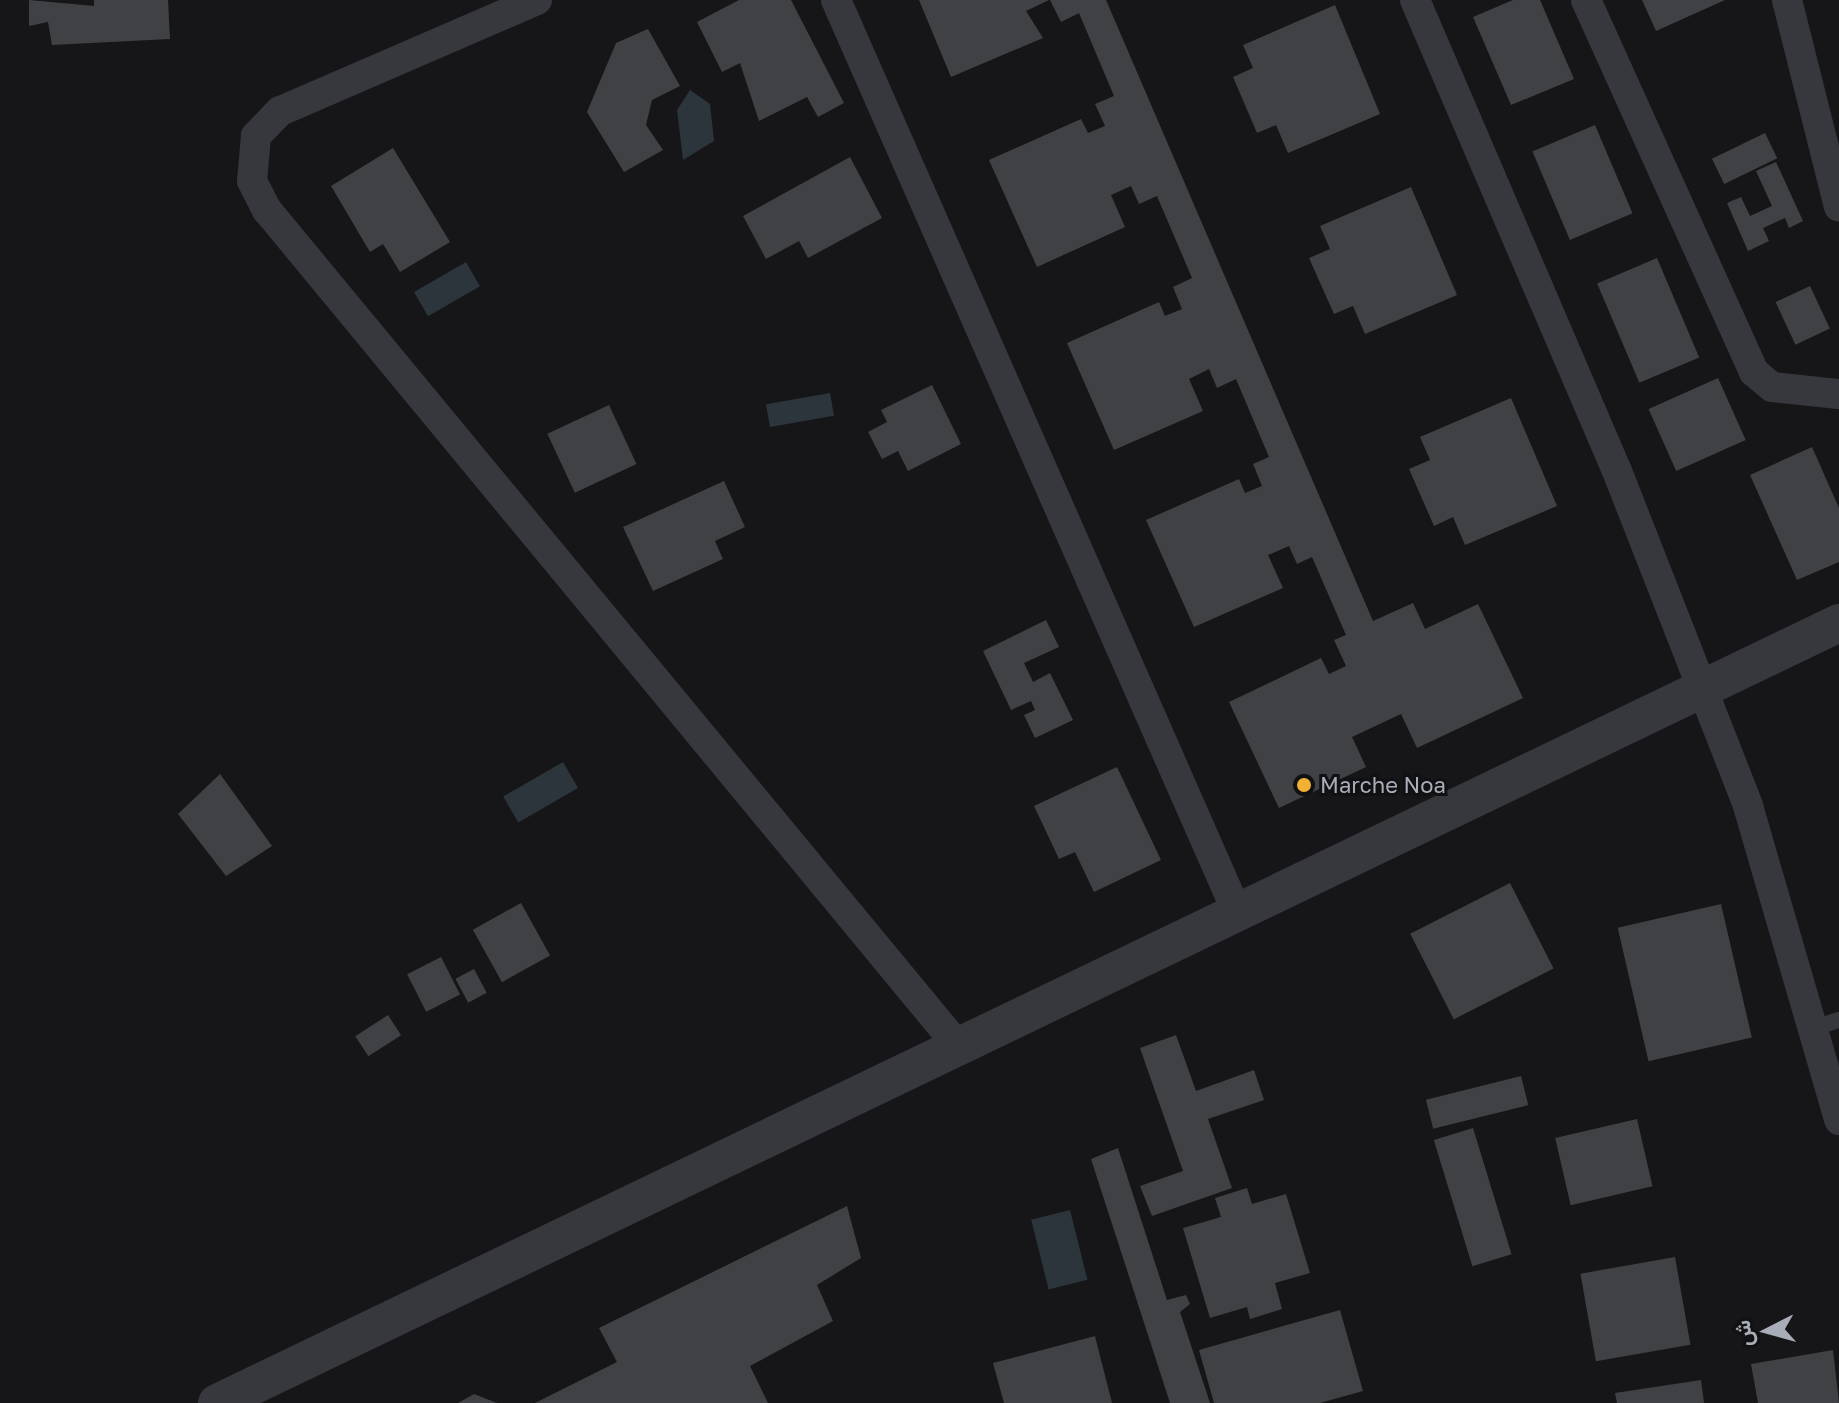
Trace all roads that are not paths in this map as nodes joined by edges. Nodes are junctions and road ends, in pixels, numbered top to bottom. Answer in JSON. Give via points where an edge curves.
{"nodes":[{"id":1,"x":537,"y":0,"type":"edge"},
{"id":2,"x":836,"y":0,"type":"edge"},
{"id":3,"x":1415,"y":0,"type":"edge"},
{"id":4,"x":1586,"y":0,"type":"edge"},
{"id":5,"x":1787,"y":0,"type":"edge"},
{"id":6,"x":1839,"y":207,"type":"edge"},
{"id":7,"x":1839,"y":394,"type":"edge"},
{"id":8,"x":1839,"y":623,"type":"edge"},
{"id":9,"x":1703,"y":688,"type":"junction"},
{"id":10,"x":1237,"y":912,"type":"junction"},
{"id":11,"x":1826,"y":1024,"type":"edge"},
{"id":12,"x":958,"y":1046,"type":"junction"},
{"id":13,"x":1839,"y":1120,"type":"edge"},
{"id":14,"x":217,"y":1403,"type":"edge"}],
"edges":[{"from":1,"to":12,"type":"street","via":[[280,111],[256,136],[252,181],[267,210]]},
{"from":2,"to":10,"type":"street"},
{"from":3,"to":9,"type":"street"},
{"from":4,"to":7,"type":"street","via":[[1754,372],[1772,387]]},
{"from":5,"to":6,"type":"street"},
{"from":8,"to":9,"type":"street"},
{"from":9,"to":10,"type":"street"},
{"from":9,"to":11,"type":"street"},
{"from":10,"to":12,"type":"street"},
{"from":11,"to":13,"type":"street"},
{"from":12,"to":14,"type":"street"}]}
